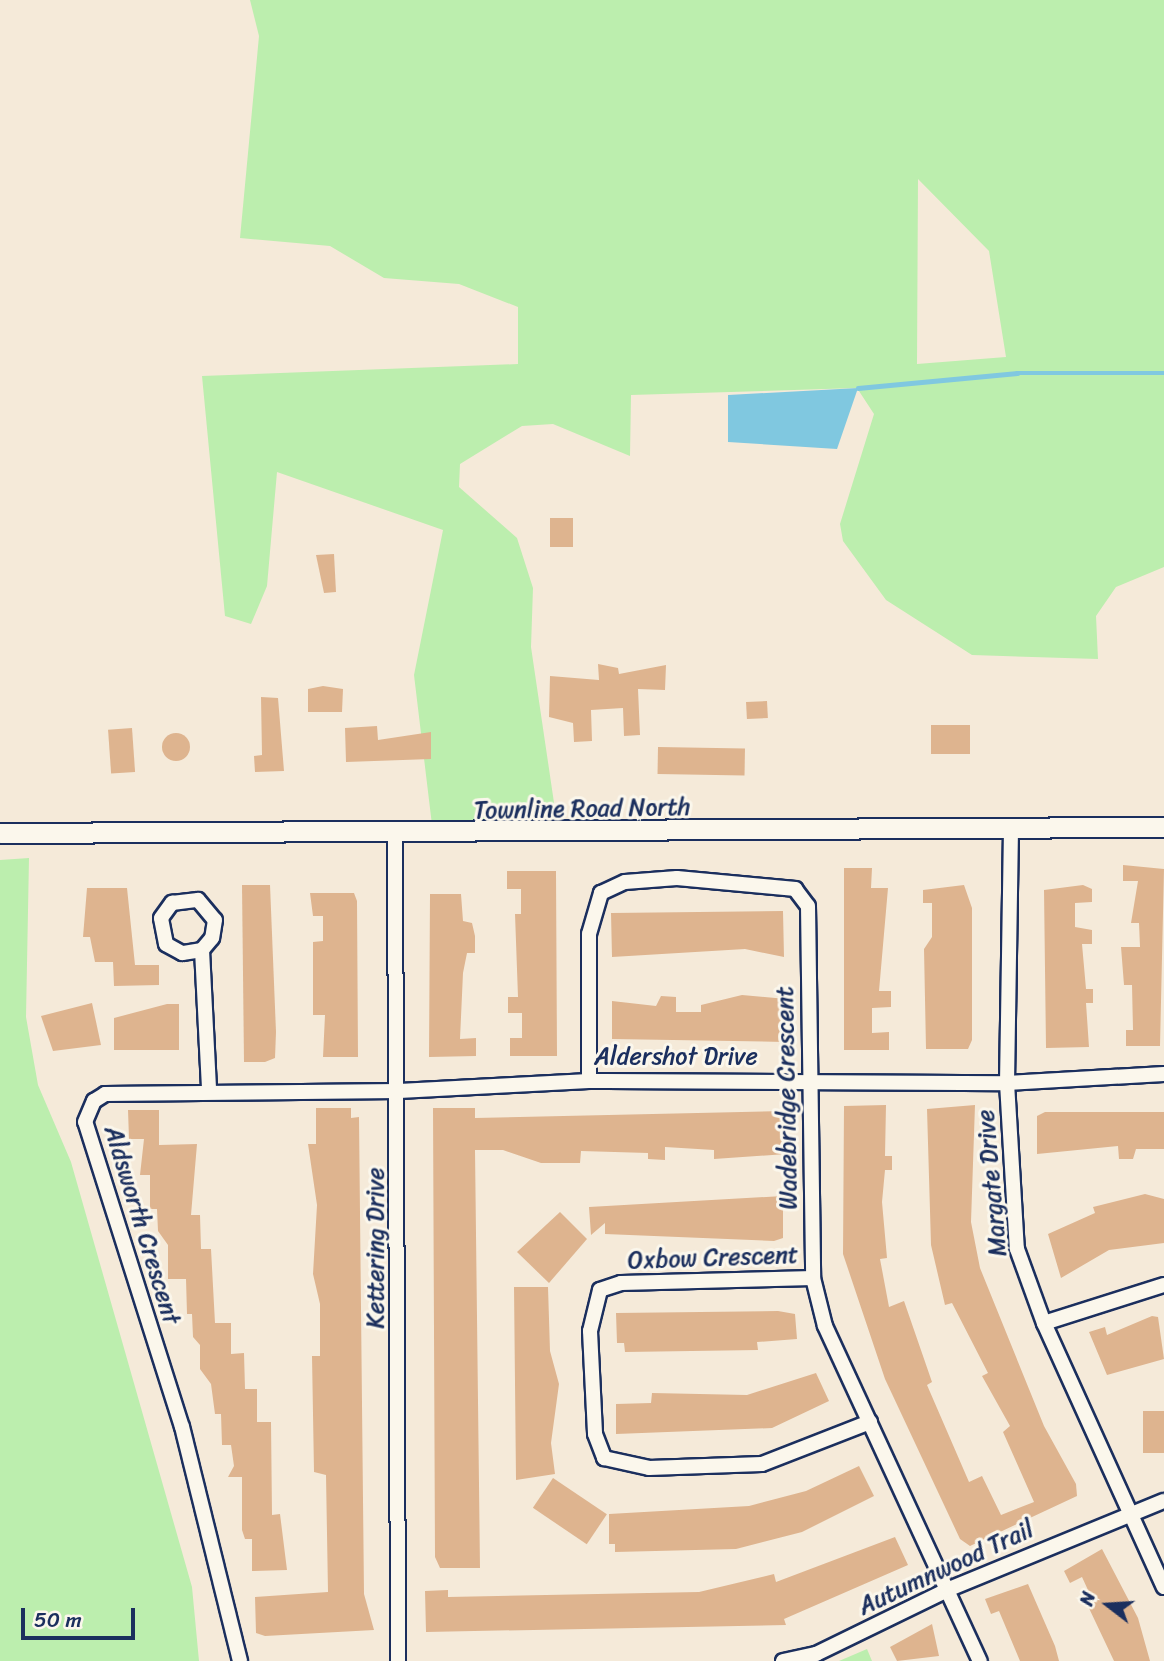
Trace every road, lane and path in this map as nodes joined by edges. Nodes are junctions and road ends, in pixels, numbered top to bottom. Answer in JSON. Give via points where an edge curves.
{"nodes":[{"id":1,"x":1164,"y":827,"type":"edge"},
{"id":2,"x":1011,"y":829,"type":"junction"},
{"id":3,"x":0,"y":833,"type":"edge"},
{"id":4,"x":396,"y":835,"type":"junction"},
{"id":5,"x":201,"y":950,"type":"dead end"},
{"id":6,"x":1164,"y":1074,"type":"edge"},
{"id":7,"x":809,"y":1079,"type":"junction"},
{"id":8,"x":589,"y":1081,"type":"junction"},
{"id":9,"x":1007,"y":1083,"type":"junction"},
{"id":10,"x":209,"y":1089,"type":"junction"},
{"id":11,"x":399,"y":1091,"type":"junction"},
{"id":12,"x":813,"y":1278,"type":"junction"},
{"id":13,"x":1164,"y":1285,"type":"edge"},
{"id":14,"x":1044,"y":1323,"type":"junction"},
{"id":15,"x":870,"y":1422,"type":"junction"},
{"id":16,"x":1164,"y":1501,"type":"edge"},
{"id":17,"x":1127,"y":1512,"type":"junction"},
{"id":18,"x":1164,"y":1587,"type":"edge"},
{"id":19,"x":949,"y":1588,"type":"junction"},
{"id":20,"x":240,"y":1661,"type":"edge"},
{"id":21,"x":398,"y":1661,"type":"edge"},
{"id":22,"x":783,"y":1661,"type":"edge"},
{"id":23,"x":980,"y":1661,"type":"edge"}],
"edges":[{"from":1,"to":2,"type":"main road","name":"Townline Road North"},
{"from":2,"to":4,"type":"main road","name":"Townline Road North"},
{"from":2,"to":9,"type":"street","name":"Margate Drive"},
{"from":3,"to":4,"type":"main road","name":"Townline Road North"},
{"from":4,"to":11,"type":"street","name":"Kettering Drive"},
{"from":5,"to":10,"type":"street"},
{"from":6,"to":9,"type":"street","name":"Aldershot Drive"},
{"from":7,"to":8,"type":"street","name":"Aldershot Drive"},
{"from":7,"to":8,"type":"street","name":"Wadebridge Crescent","via":[[808,906],[795,889],[780,884],[677,878],[625,883],[601,893],[589,934]]},
{"from":7,"to":9,"type":"street","name":"Aldershot Drive"},
{"from":7,"to":12,"type":"street","name":"Wadebridge Crescent"},
{"from":8,"to":11,"type":"street","name":"Aldershot Drive"},
{"from":9,"to":14,"type":"street","name":"Margate Drive","via":[[1016,1238]]},
{"from":10,"to":11,"type":"street","name":"Aldsworth Crescent"},
{"from":10,"to":20,"type":"street","name":"Aldsworth Crescent","via":[[105,1094],[94,1101],[85,1122],[182,1427]]},
{"from":11,"to":21,"type":"street","name":"Kettering Drive"},
{"from":12,"to":15,"type":"street","name":"Wadebridge Crescent","via":[[825,1326]]},
{"from":12,"to":15,"type":"street","name":"Oxbow Crescent","via":[[621,1283],[600,1290],[590,1331],[595,1434],[604,1458],[649,1468],[762,1464]]},
{"from":13,"to":14,"type":"street"},
{"from":14,"to":17,"type":"street","name":"Margate Drive"},
{"from":15,"to":19,"type":"street","name":"Wadebridge Crescent"},
{"from":16,"to":17,"type":"street","name":"Autumnwood Trail"},
{"from":17,"to":18,"type":"street","name":"Margate Drive"},
{"from":17,"to":19,"type":"street","name":"Autumnwood Trail"},
{"from":19,"to":22,"type":"street","name":"Autumnwood Trail","via":[[816,1654]]},
{"from":19,"to":23,"type":"street","name":"Wadebridge Crescent"}]}
